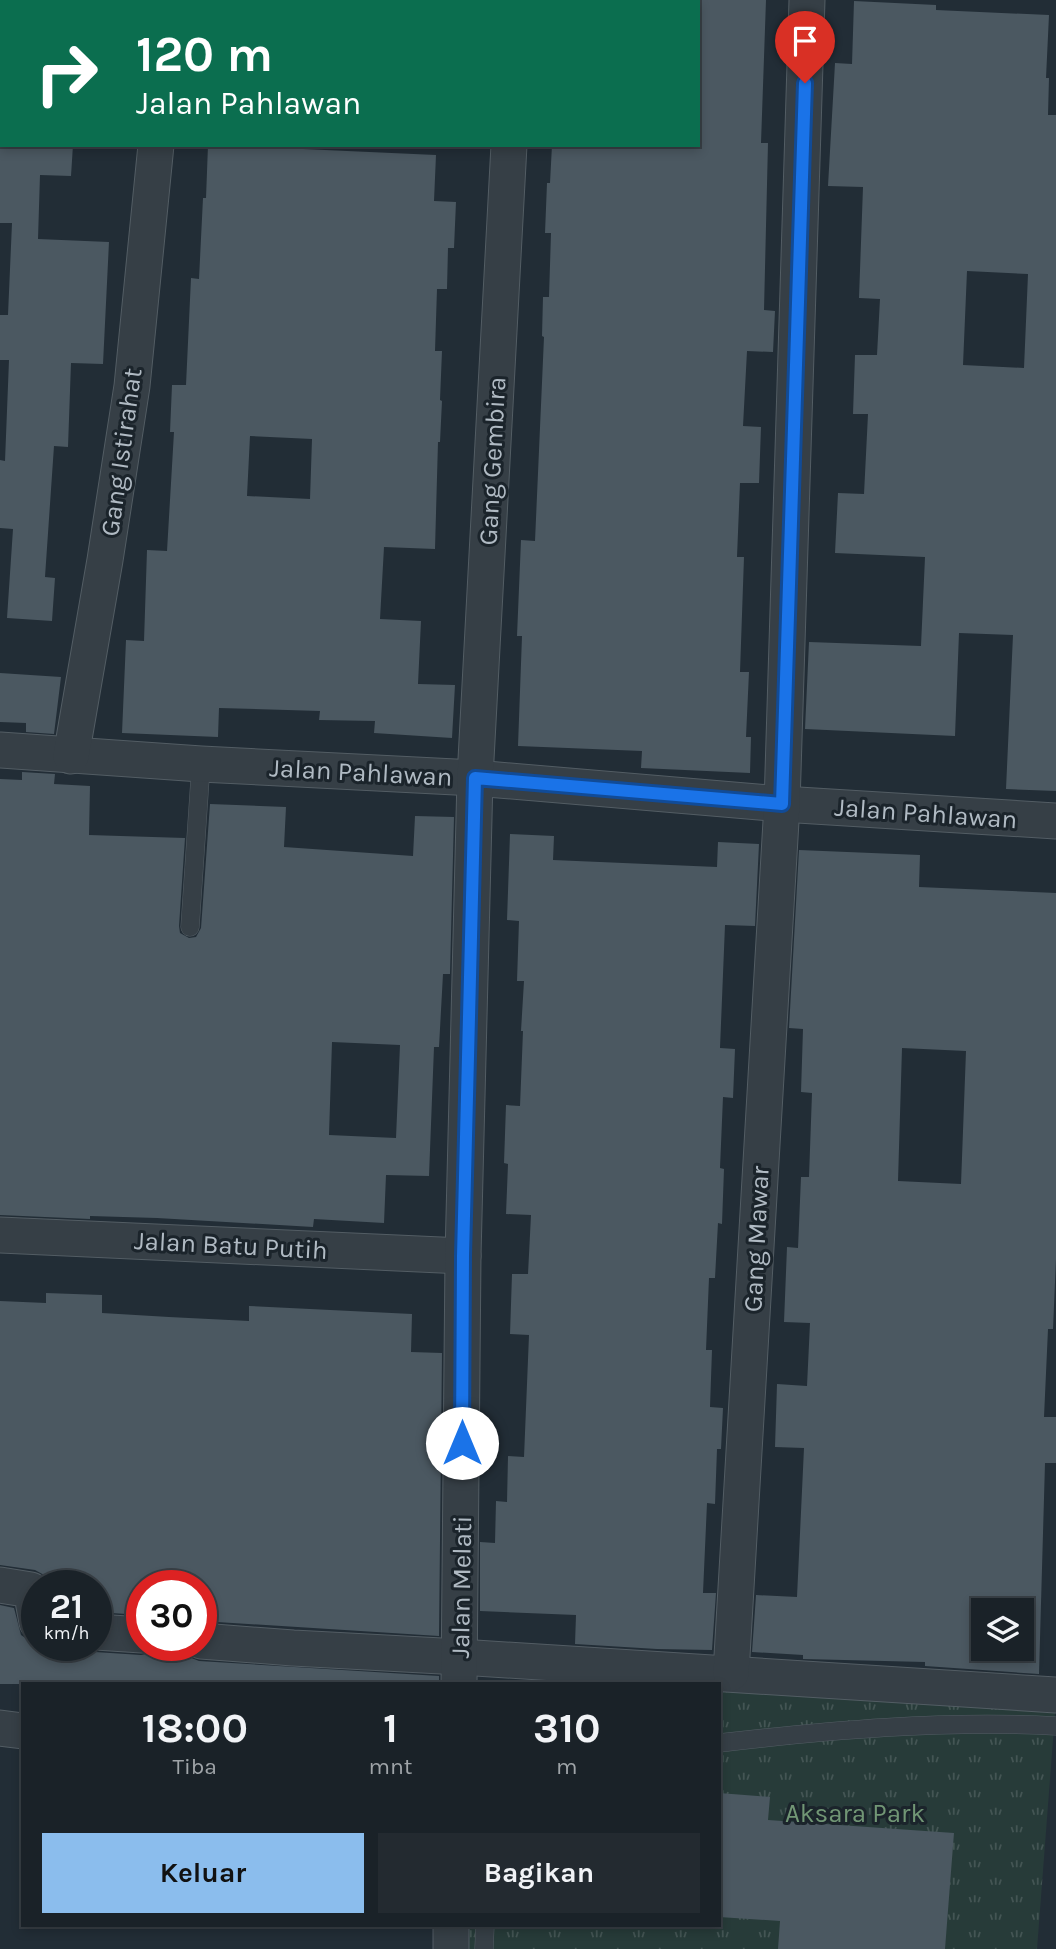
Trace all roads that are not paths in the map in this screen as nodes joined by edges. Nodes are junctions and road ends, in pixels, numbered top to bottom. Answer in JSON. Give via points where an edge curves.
{"nodes":[{"id":1,"x":807,"y":0,"type":"edge"},
{"id":2,"x":156,"y":147,"type":"edge"},
{"id":3,"x":509,"y":147,"type":"edge"},
{"id":4,"x":0,"y":750,"type":"edge"},
{"id":5,"x":71,"y":756,"type":"junction"},
{"id":6,"x":201,"y":764,"type":"junction"},
{"id":7,"x":475,"y":778,"type":"junction"},
{"id":8,"x":782,"y":804,"type":"junction"},
{"id":9,"x":1056,"y":821,"type":"edge"},
{"id":10,"x":190,"y":926,"type":"dead end"},
{"id":11,"x":0,"y":1235,"type":"edge"},
{"id":12,"x":463,"y":1256,"type":"junction"},
{"id":13,"x":0,"y":1585,"type":"edge"},
{"id":14,"x":21,"y":1588,"type":"edge"},
{"id":15,"x":217,"y":1642,"type":"edge"},
{"id":16,"x":460,"y":1670,"type":"edge"},
{"id":17,"x":731,"y":1673,"type":"junction"},
{"id":18,"x":1056,"y":1695,"type":"edge"},
{"id":19,"x":1056,"y":1726,"type":"edge"},
{"id":20,"x":0,"y":1728,"type":"edge"},
{"id":21,"x":21,"y":1731,"type":"edge"},
{"id":22,"x":721,"y":1743,"type":"edge"},
{"id":23,"x":452,"y":1927,"type":"edge"},
{"id":24,"x":485,"y":1927,"type":"edge"},
{"id":25,"x":451,"y":1949,"type":"edge"},
{"id":26,"x":484,"y":1949,"type":"edge"}],
"edges":[{"from":1,"to":8,"type":"street","name":"Gang Mawar"},
{"from":2,"to":5,"type":"street","name":"Gang Istirahat","via":[[132,386]]},
{"from":3,"to":7,"type":"street","name":"Gang Gembira"},
{"from":4,"to":5,"type":"street","name":"Jalan Pahlawan"},
{"from":5,"to":6,"type":"street","name":"Jalan Pahlawan"},
{"from":6,"to":7,"type":"street","name":"Jalan Pahlawan"},
{"from":6,"to":10,"type":"lane"},
{"from":7,"to":8,"type":"street","name":"Jalan Pahlawan"},
{"from":7,"to":12,"type":"street","name":"Jalan Melati"},
{"from":8,"to":9,"type":"street","name":"Jalan Pahlawan"},
{"from":8,"to":17,"type":"street","name":"Gang Mawar"},
{"from":11,"to":12,"type":"street","name":"Jalan Batu Putih"},
{"from":12,"to":16,"type":"street","name":"Jalan Melati"},
{"from":13,"to":14,"type":"street"},
{"from":15,"to":16,"type":"street"},
{"from":16,"to":17,"type":"street"},
{"from":17,"to":18,"type":"street"},
{"from":19,"to":22,"type":"lane","via":[[974,1723],[863,1728]]},
{"from":20,"to":21,"type":"street"},
{"from":23,"to":25,"type":"street"},
{"from":24,"to":26,"type":"lane"}]}
